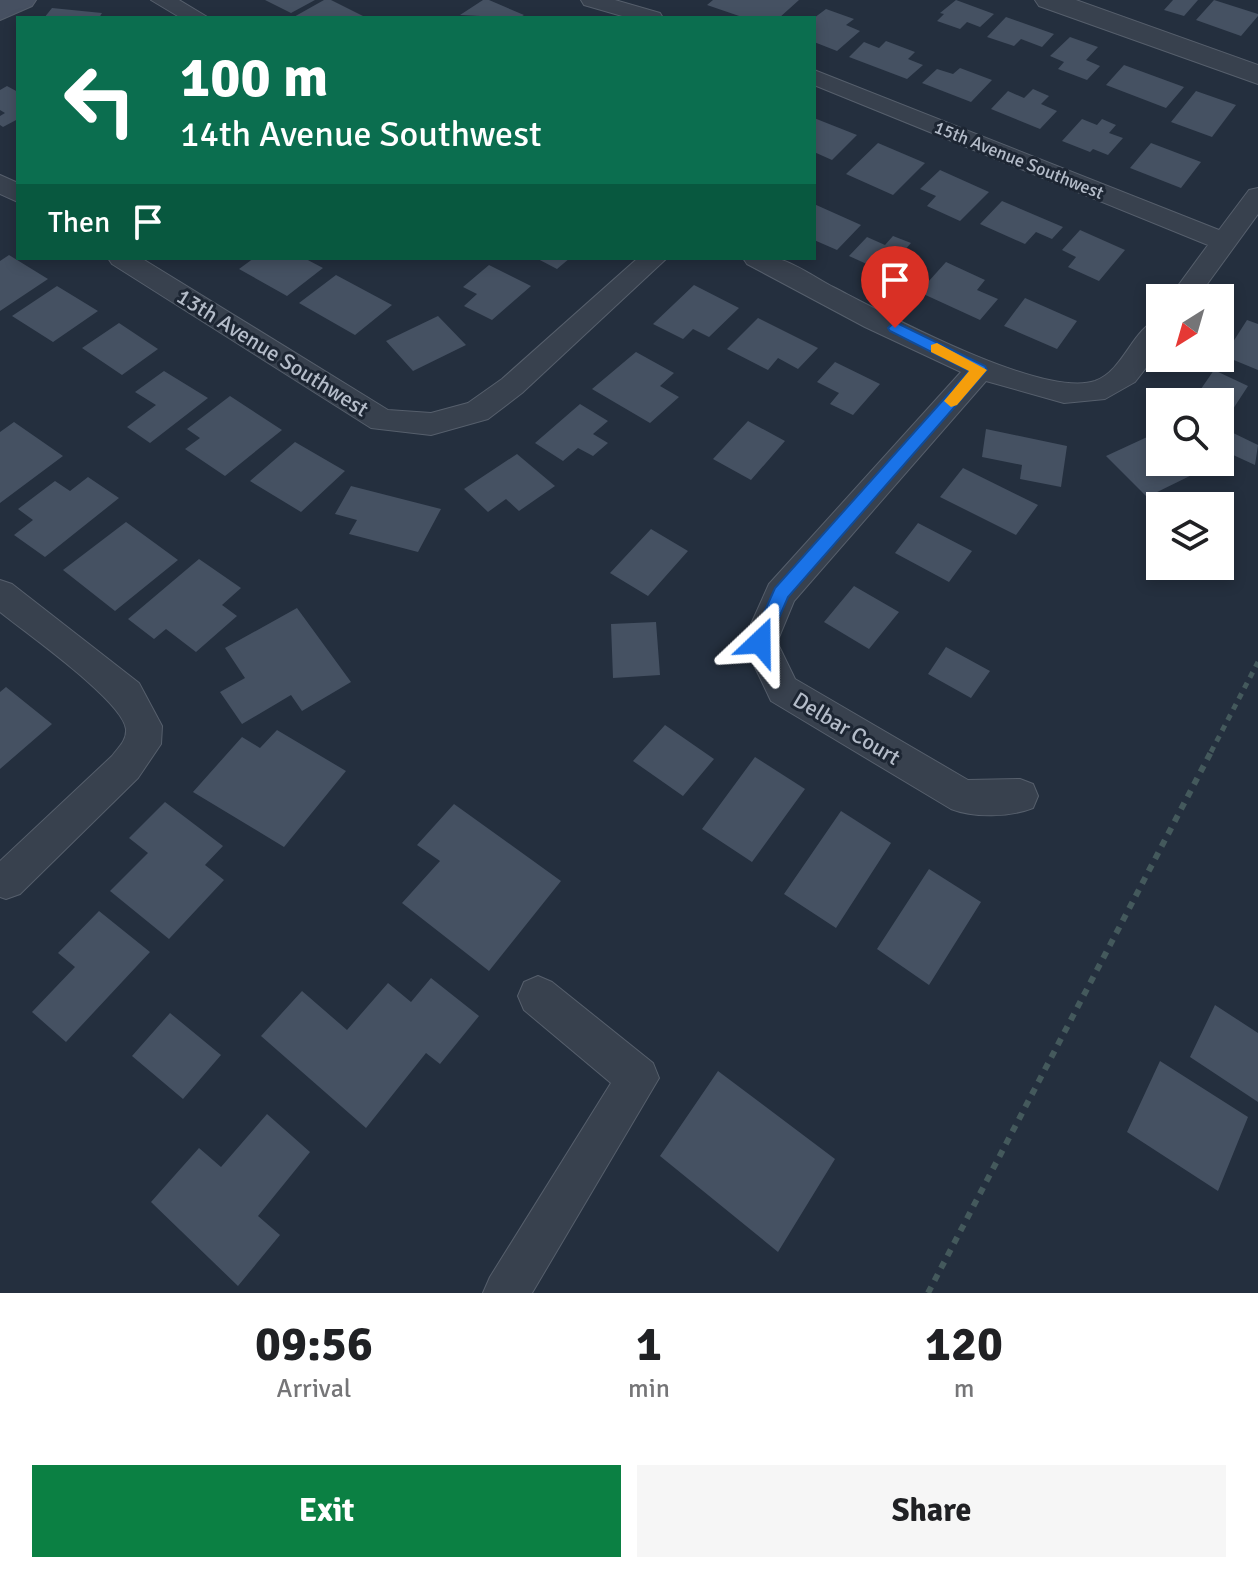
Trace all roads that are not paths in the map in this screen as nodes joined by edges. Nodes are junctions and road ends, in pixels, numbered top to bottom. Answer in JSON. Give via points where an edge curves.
{"nodes":[{"id":1,"x":22,"y":0,"type":"edge"},
{"id":2,"x":162,"y":0,"type":"edge"},
{"id":3,"x":592,"y":0,"type":"edge"},
{"id":4,"x":1049,"y":0,"type":"edge"},
{"id":5,"x":0,"y":11,"type":"edge"},
{"id":6,"x":194,"y":16,"type":"edge"},
{"id":7,"x":645,"y":16,"type":"edge"},
{"id":8,"x":1258,"y":75,"type":"edge"},
{"id":9,"x":816,"y":78,"type":"edge"},
{"id":10,"x":1258,"y":196,"type":"edge"},
{"id":11,"x":1224,"y":242,"type":"junction"},
{"id":12,"x":124,"y":260,"type":"edge"},
{"id":13,"x":652,"y":260,"type":"edge"},
{"id":14,"x":760,"y":260,"type":"edge"},
{"id":15,"x":1193,"y":284,"type":"edge"},
{"id":16,"x":1146,"y":348,"type":"edge"},
{"id":17,"x":979,"y":370,"type":"junction"},
{"id":18,"x":0,"y":593,"type":"edge"},
{"id":19,"x":1020,"y":796,"type":"dead end"},
{"id":20,"x":6,"y":881,"type":"dead end"},
{"id":21,"x":538,"y":996,"type":"dead end"},
{"id":22,"x":506,"y":1293,"type":"edge"}],
"edges":[{"from":1,"to":5,"type":"main road"},
{"from":2,"to":6,"type":"street"},
{"from":3,"to":7,"type":"street"},
{"from":4,"to":8,"type":"street"},
{"from":9,"to":11,"type":"street","name":"15th Avenue Southwest"},
{"from":10,"to":11,"type":"street"},
{"from":11,"to":15,"type":"street"},
{"from":12,"to":13,"type":"street","name":"13th Avenue Southwest","via":[[382,420],[431,424],[478,411],[512,386]]},
{"from":14,"to":17,"type":"street"},
{"from":16,"to":17,"type":"street","via":[[1127,373],[1096,392],[1059,394]]},
{"from":17,"to":19,"type":"street","name":"Delbar Court","via":[[781,593],[760,642],[783,690],[821,713],[964,797]]},
{"from":18,"to":20,"type":"street","via":[[127,694],[144,726],[143,744],[125,767]]},
{"from":21,"to":22,"type":"street","via":[[638,1078]]}]}
